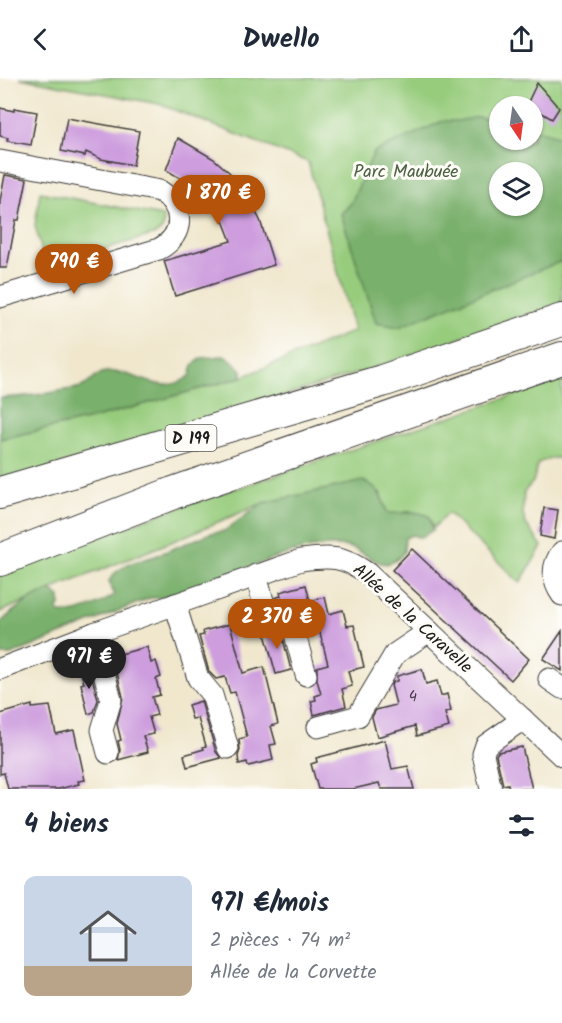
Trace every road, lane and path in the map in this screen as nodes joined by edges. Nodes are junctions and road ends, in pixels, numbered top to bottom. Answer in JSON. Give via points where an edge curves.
{"nodes":[{"id":1,"x":0,"y":161,"type":"edge"},
{"id":2,"x":0,"y":297,"type":"edge"},
{"id":3,"x":562,"y":321,"type":"edge"},
{"id":4,"x":562,"y":357,"type":"edge"},
{"id":5,"x":0,"y":494,"type":"edge"},
{"id":6,"x":562,"y":552,"type":"edge"},
{"id":7,"x":0,"y":560,"type":"edge"},
{"id":8,"x":256,"y":575,"type":"junction"},
{"id":9,"x":562,"y":595,"type":"edge"},
{"id":10,"x":175,"y":604,"type":"junction"},
{"id":11,"x":429,"y":632,"type":"junction"},
{"id":12,"x":94,"y":633,"type":"junction"},
{"id":13,"x":0,"y":669,"type":"edge"},
{"id":14,"x":306,"y":675,"type":"dead end"},
{"id":15,"x":523,"y":719,"type":"junction"},
{"id":16,"x":318,"y":727,"type":"dead end"},
{"id":17,"x":228,"y":748,"type":"dead end"},
{"id":18,"x":108,"y":753,"type":"dead end"},
{"id":19,"x":562,"y":756,"type":"edge"},
{"id":20,"x":491,"y":789,"type":"edge"}],
"edges":[{"from":1,"to":2,"type":"street","via":[[160,191],[176,208],[179,221],[171,243],[159,249]]},
{"from":3,"to":5,"type":"highway","number":"D 199","via":[[382,381]]},
{"from":4,"to":7,"type":"highway","number":"D 199","via":[[184,489]]},
{"from":6,"to":9,"type":"street","via":[[554,566],[556,585]]},
{"from":8,"to":10,"type":"street","name":"Allée de la Caravelle"},
{"from":8,"to":11,"type":"street","name":"Allée de la Caravelle","via":[[301,560],[321,557],[349,561]]},
{"from":8,"to":14,"type":"street","via":[[265,608],[293,627]]},
{"from":10,"to":12,"type":"street","name":"Allée de la Caravelle"},
{"from":10,"to":17,"type":"street","via":[[198,678],[212,695]]},
{"from":11,"to":15,"type":"street","name":"Allée de la Caravelle"},
{"from":11,"to":16,"type":"street","via":[[395,654],[358,716]]},
{"from":12,"to":13,"type":"street","name":"Allée de la Caravelle"},
{"from":12,"to":18,"type":"street","via":[[111,700],[102,730]]},
{"from":15,"to":19,"type":"street","name":"Allée de la Caravelle"},
{"from":15,"to":20,"type":"street","via":[[486,746],[483,754]]}]}
